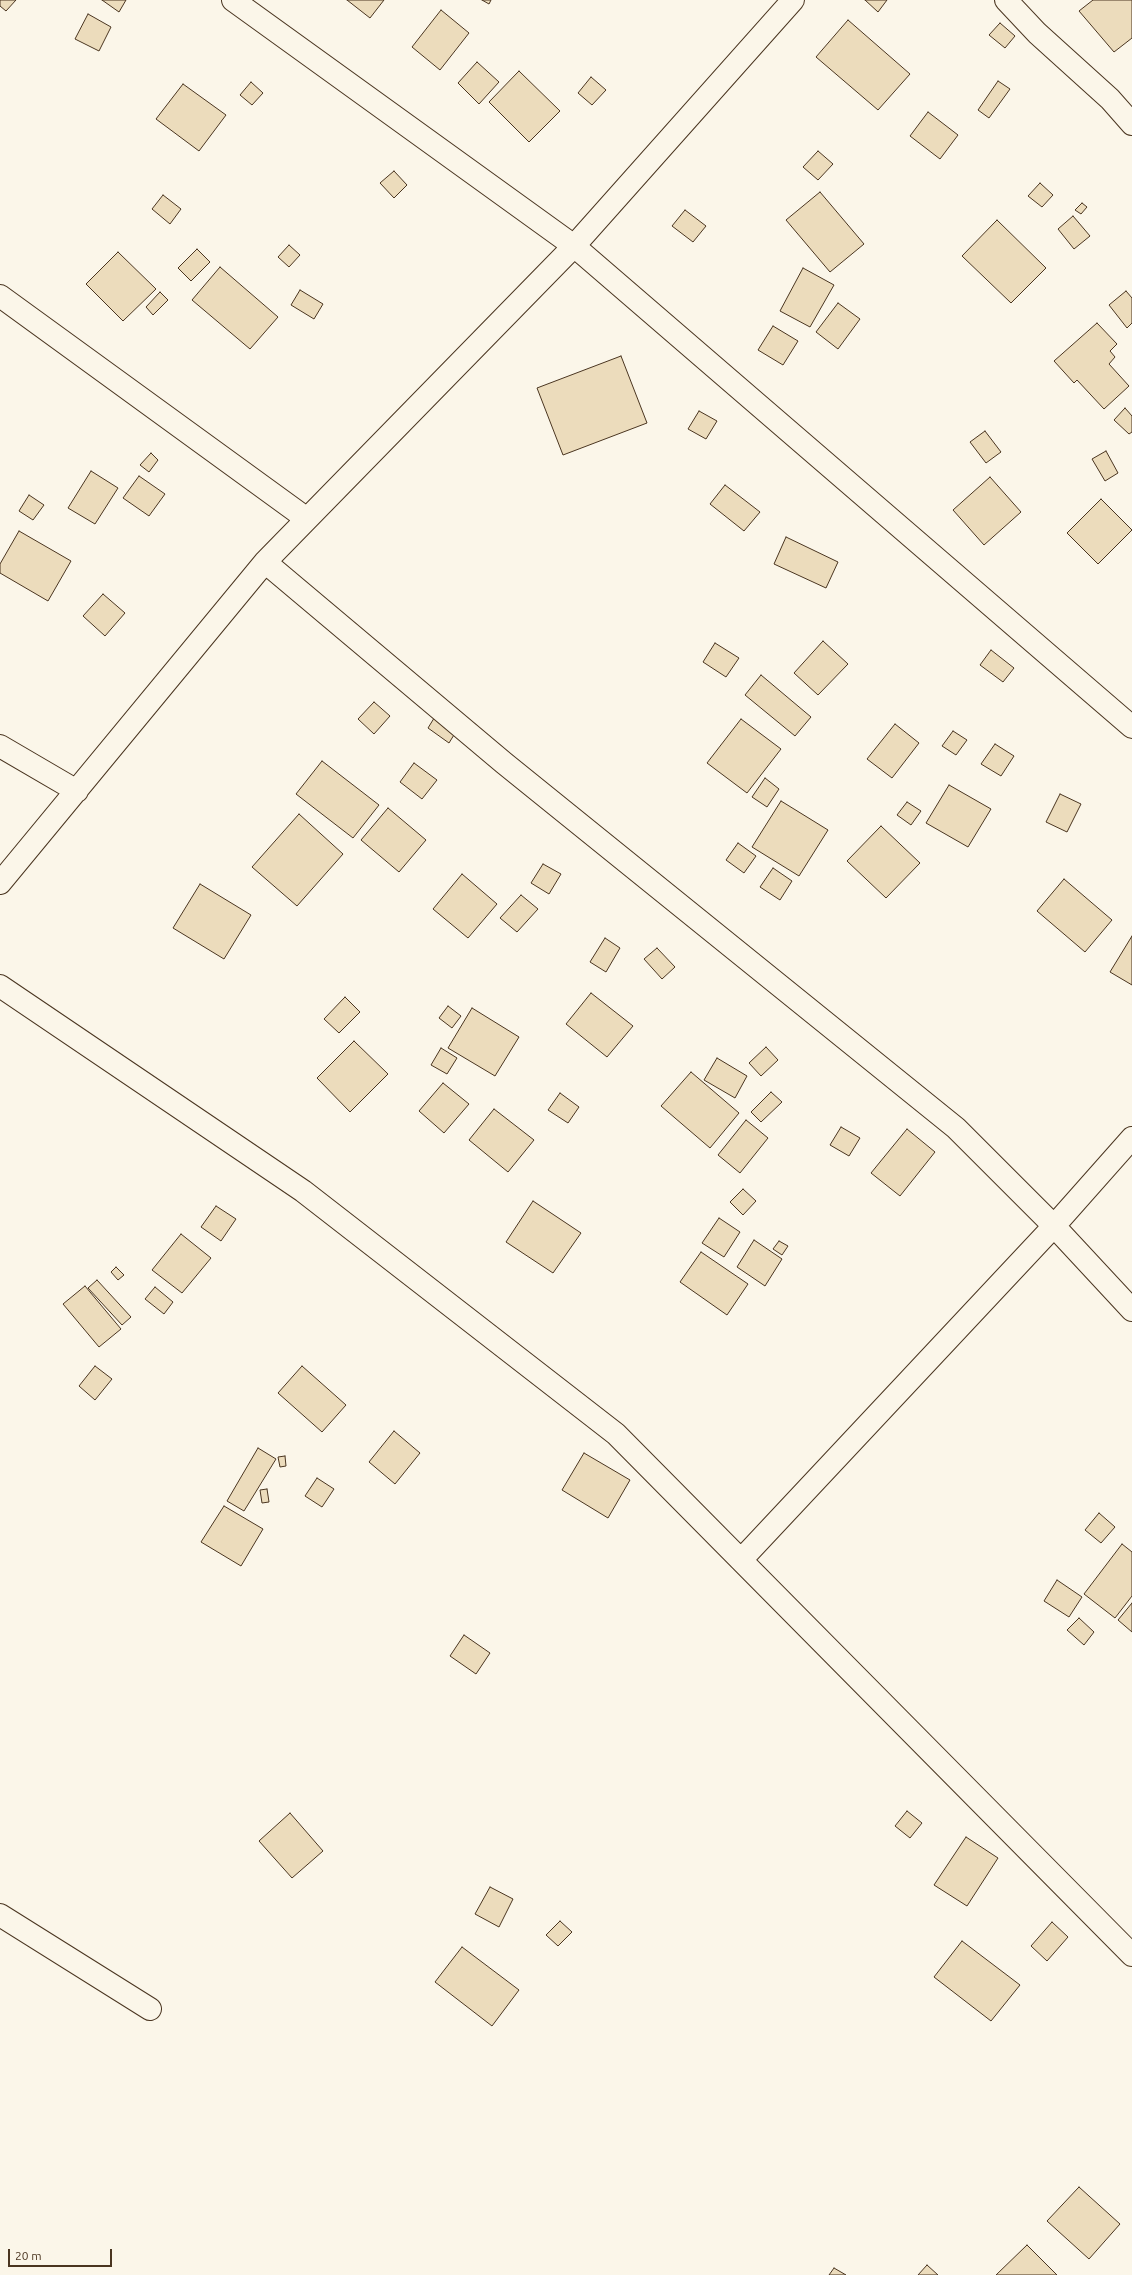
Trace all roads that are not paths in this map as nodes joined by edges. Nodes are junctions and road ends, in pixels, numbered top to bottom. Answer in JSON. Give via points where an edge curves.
{"nodes":[{"id":1,"x":233,"y":0,"type":"edge"},
{"id":2,"x":793,"y":0,"type":"edge"},
{"id":3,"x":1006,"y":0,"type":"edge"},
{"id":4,"x":1132,"y":124,"type":"edge"},
{"id":5,"x":574,"y":246,"type":"junction"},
{"id":6,"x":0,"y":296,"type":"edge"},
{"id":7,"x":307,"y":519,"type":"junction"},
{"id":8,"x":265,"y":562,"type":"junction"},
{"id":9,"x":1132,"y":727,"type":"edge"},
{"id":10,"x":0,"y":746,"type":"edge"},
{"id":11,"x":77,"y":790,"type":"junction"},
{"id":12,"x":0,"y":884,"type":"edge"},
{"id":13,"x":0,"y":986,"type":"edge"},
{"id":14,"x":1132,"y":1138,"type":"edge"},
{"id":15,"x":1054,"y":1226,"type":"junction"},
{"id":16,"x":1132,"y":1310,"type":"edge"},
{"id":17,"x":741,"y":1560,"type":"junction"},
{"id":18,"x":0,"y":1915,"type":"edge"},
{"id":19,"x":1132,"y":1955,"type":"edge"},
{"id":20,"x":1132,"y":1968,"type":"edge"},
{"id":21,"x":150,"y":2009,"type":"dead end"}],
"edges":[{"from":1,"to":5,"type":"street"},
{"from":2,"to":5,"type":"street"},
{"from":3,"to":4,"type":"street","via":[[1110,99]]},
{"from":5,"to":7,"type":"street"},
{"from":5,"to":9,"type":"street"},
{"from":6,"to":7,"type":"street"},
{"from":7,"to":8,"type":"street"},
{"from":8,"to":11,"type":"street"},
{"from":8,"to":15,"type":"street","via":[[504,763],[956,1128]]},
{"from":10,"to":11,"type":"street"},
{"from":11,"to":12,"type":"street"},
{"from":13,"to":17,"type":"street","via":[[303,1191],[616,1434]]},
{"from":14,"to":15,"type":"street"},
{"from":15,"to":16,"type":"street"},
{"from":15,"to":17,"type":"street"},
{"from":17,"to":19,"type":"street"},
{"from":17,"to":20,"type":"street"},
{"from":18,"to":21,"type":"street"}]}
